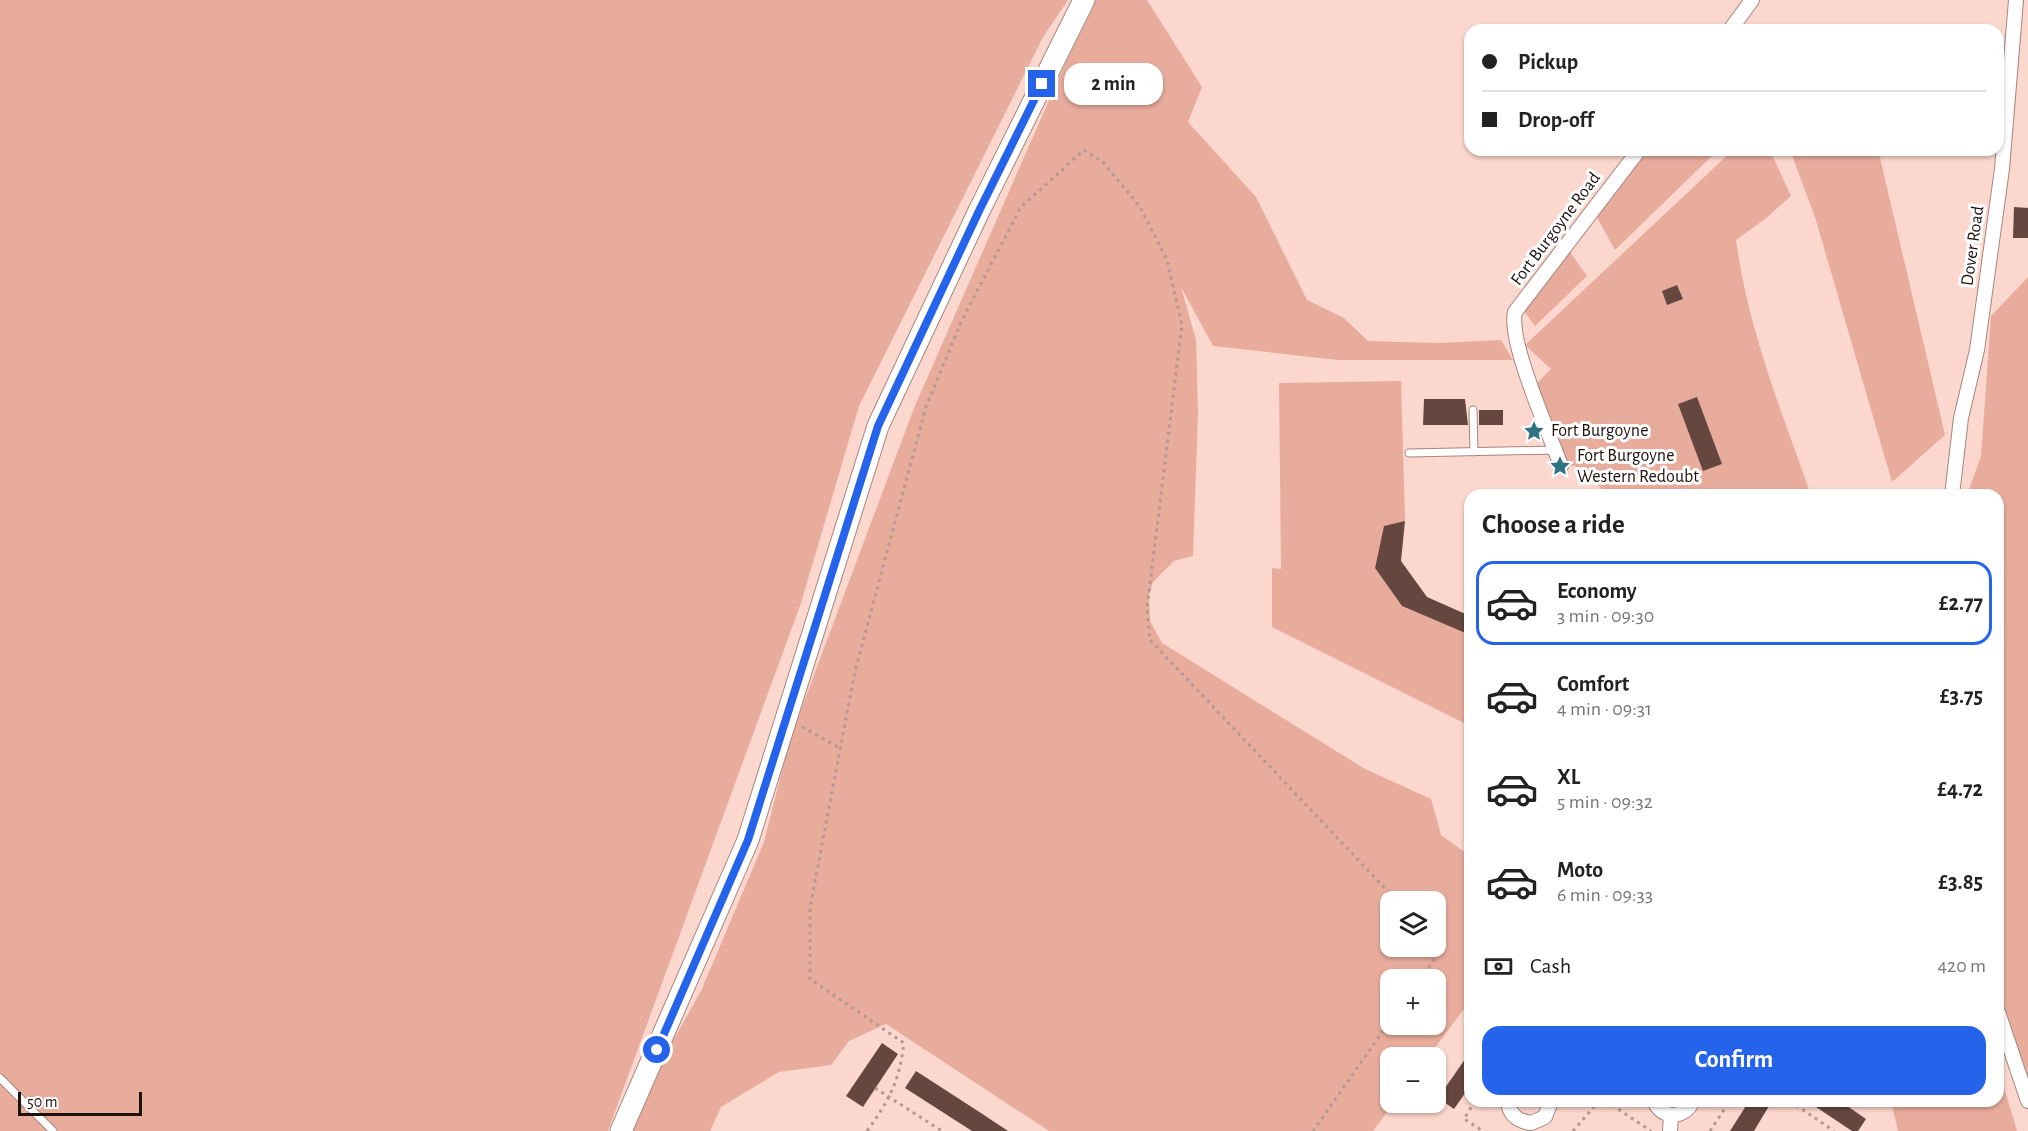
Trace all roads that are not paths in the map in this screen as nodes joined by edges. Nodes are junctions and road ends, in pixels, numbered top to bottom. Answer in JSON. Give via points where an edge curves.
{"nodes":[{"id":1,"x":1084,"y":0,"type":"edge"},
{"id":2,"x":1752,"y":0,"type":"edge"},
{"id":3,"x":2016,"y":0,"type":"edge"},
{"id":4,"x":1734,"y":24,"type":"edge"},
{"id":5,"x":2004,"y":145,"type":"edge"},
{"id":6,"x":1634,"y":156,"type":"edge"},
{"id":7,"x":2003,"y":156,"type":"edge"},
{"id":8,"x":1473,"y":410,"type":"dead end"},
{"id":9,"x":1556,"y":450,"type":"junction"},
{"id":10,"x":1474,"y":452,"type":"junction"},
{"id":11,"x":1409,"y":453,"type":"dead end"},
{"id":12,"x":1561,"y":466,"type":"dead end"},
{"id":13,"x":1953,"y":489,"type":"edge"},
{"id":14,"x":2004,"y":1030,"type":"edge"},
{"id":15,"x":0,"y":1078,"type":"edge"},
{"id":16,"x":2028,"y":1101,"type":"edge"},
{"id":17,"x":1510,"y":1107,"type":"edge"},
{"id":18,"x":1550,"y":1107,"type":"edge"},
{"id":19,"x":1658,"y":1107,"type":"edge"},
{"id":20,"x":1689,"y":1107,"type":"edge"},
{"id":21,"x":1671,"y":1115,"type":"junction"},
{"id":22,"x":1538,"y":1121,"type":"junction"},
{"id":23,"x":53,"y":1131,"type":"edge"},
{"id":24,"x":621,"y":1131,"type":"edge"},
{"id":25,"x":1549,"y":1131,"type":"edge"},
{"id":26,"x":1670,"y":1131,"type":"edge"}],
"edges":[{"from":1,"to":24,"type":"main road","via":[[878,426],[748,840]]},
{"from":2,"to":4,"type":"street"},
{"from":3,"to":5,"type":"street","name":"Dover Road"},
{"from":6,"to":9,"type":"street","name":"Fort Burgoyne Road","via":[[1515,312],[1514,334]]},
{"from":7,"to":13,"type":"street","name":"Dover Road","via":[[1977,350],[1961,418]]},
{"from":8,"to":10,"type":"lane"},
{"from":9,"to":10,"type":"lane"},
{"from":9,"to":12,"type":"street"},
{"from":10,"to":11,"type":"lane"},
{"from":14,"to":16,"type":"street"},
{"from":15,"to":23,"type":"lane"},
{"from":17,"to":22,"type":"street","via":[[1524,1122]]},
{"from":18,"to":22,"type":"street"},
{"from":19,"to":21,"type":"street"},
{"from":20,"to":21,"type":"street","via":[[1685,1112]]},
{"from":21,"to":26,"type":"street"},
{"from":22,"to":25,"type":"street"}]}
